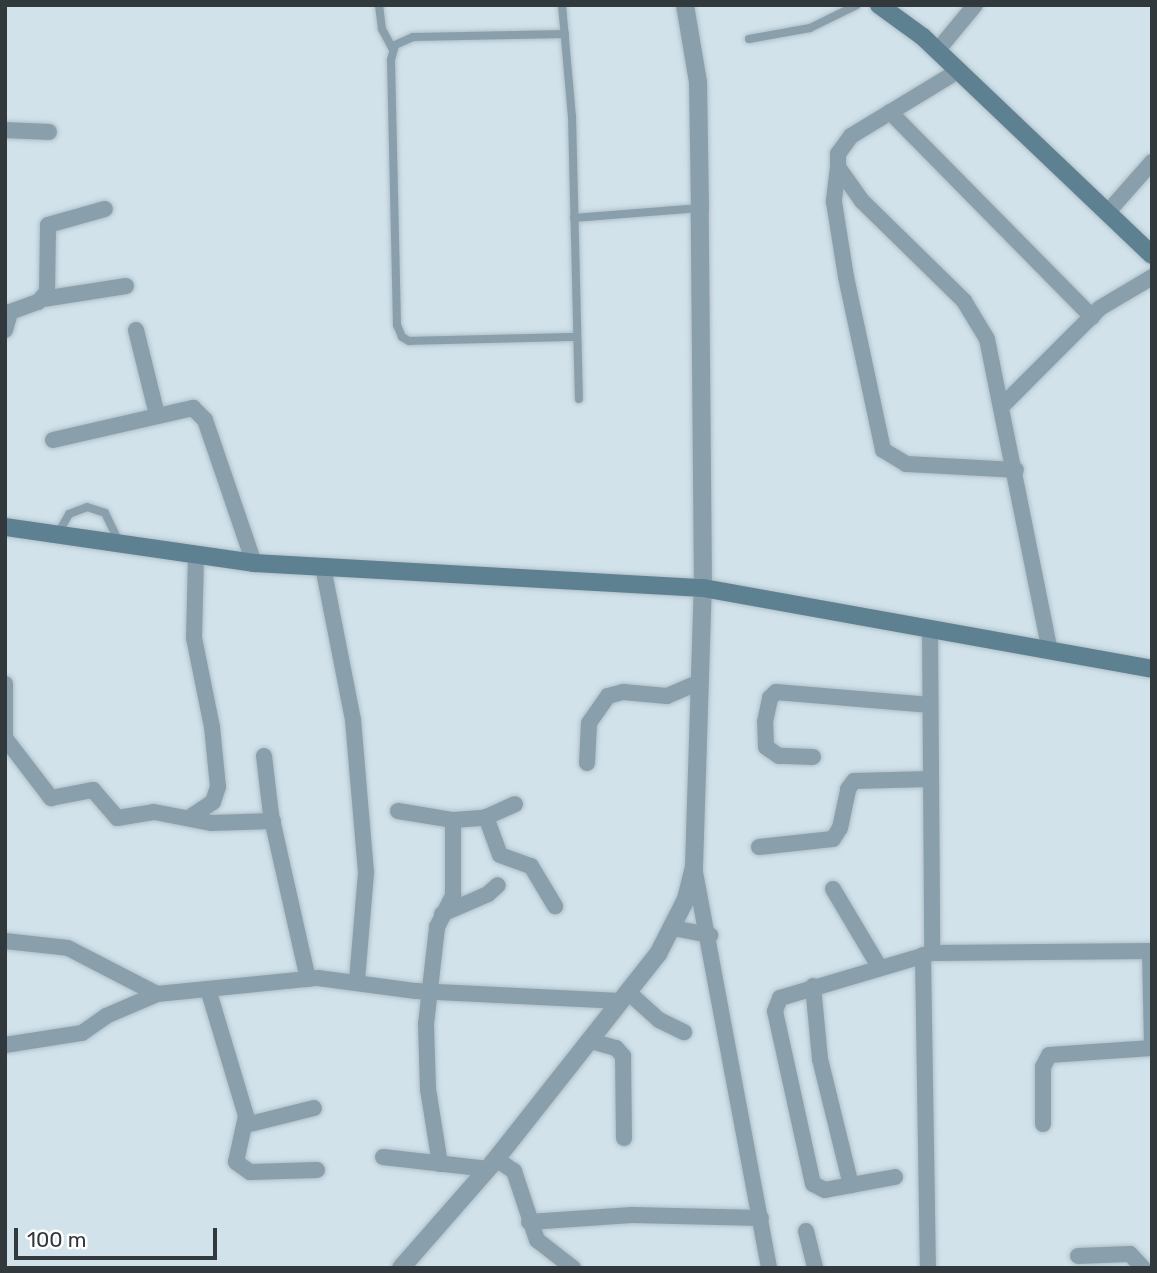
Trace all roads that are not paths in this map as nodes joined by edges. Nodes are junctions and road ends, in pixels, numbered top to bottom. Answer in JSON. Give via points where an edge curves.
{"nodes":[{"id":1,"x":379,"y":5,"type":"edge"},
{"id":2,"x":562,"y":5,"type":"edge"},
{"id":3,"x":685,"y":5,"type":"edge"},
{"id":4,"x":857,"y":5,"type":"edge"},
{"id":5,"x":879,"y":5,"type":"edge"},
{"id":6,"x":975,"y":5,"type":"edge"},
{"id":7,"x":565,"y":33,"type":"junction"},
{"id":8,"x":749,"y":39,"type":"dead end"},
{"id":9,"x":393,"y":50,"type":"junction"},
{"id":10,"x":937,"y":51,"type":"junction"},
{"id":11,"x":958,"y":71,"type":"junction"},
{"id":12,"x":890,"y":113,"type":"junction"},
{"id":13,"x":5,"y":130,"type":"edge"},
{"id":14,"x":49,"y":132,"type":"dead end"},
{"id":15,"x":1152,"y":162,"type":"edge"},
{"id":16,"x":838,"y":167,"type":"junction"},
{"id":17,"x":700,"y":208,"type":"junction"},
{"id":18,"x":104,"y":209,"type":"dead end"},
{"id":19,"x":1107,"y":213,"type":"junction"},
{"id":20,"x":574,"y":218,"type":"junction"},
{"id":21,"x":1152,"y":255,"type":"edge"},
{"id":22,"x":1152,"y":277,"type":"edge"},
{"id":23,"x":126,"y":286,"type":"dead end"},
{"id":24,"x":43,"y":299,"type":"junction"},
{"id":25,"x":1092,"y":317,"type":"junction"},
{"id":26,"x":5,"y":330,"type":"edge"},
{"id":27,"x":136,"y":330,"type":"dead end"},
{"id":28,"x":578,"y":337,"type":"junction"},
{"id":29,"x":579,"y":399,"type":"dead end"},
{"id":30,"x":1003,"y":405,"type":"junction"},
{"id":31,"x":157,"y":415,"type":"junction"},
{"id":32,"x":53,"y":440,"type":"dead end"},
{"id":33,"x":1016,"y":470,"type":"junction"},
{"id":34,"x":5,"y":527,"type":"edge"},
{"id":35,"x":57,"y":536,"type":"junction"},
{"id":36,"x":120,"y":545,"type":"junction"},
{"id":37,"x":196,"y":555,"type":"junction"},
{"id":38,"x":254,"y":562,"type":"junction"},
{"id":39,"x":323,"y":567,"type":"junction"},
{"id":40,"x":703,"y":589,"type":"junction"},
{"id":41,"x":930,"y":628,"type":"junction"},
{"id":42,"x":1050,"y":651,"type":"junction"},
{"id":43,"x":1152,"y":669,"type":"edge"},
{"id":44,"x":698,"y":682,"type":"junction"},
{"id":45,"x":5,"y":684,"type":"edge"},
{"id":46,"x":930,"y":705,"type":"junction"},
{"id":47,"x":5,"y":737,"type":"edge"},
{"id":48,"x":264,"y":756,"type":"dead end"},
{"id":49,"x":813,"y":757,"type":"dead end"},
{"id":50,"x":587,"y":763,"type":"dead end"},
{"id":51,"x":930,"y":779,"type":"junction"},
{"id":52,"x":515,"y":804,"type":"dead end"},
{"id":53,"x":398,"y":811,"type":"dead end"},
{"id":54,"x":486,"y":817,"type":"junction"},
{"id":55,"x":189,"y":818,"type":"junction"},
{"id":56,"x":453,"y":820,"type":"junction"},
{"id":57,"x":273,"y":821,"type":"junction"},
{"id":58,"x":759,"y":847,"type":"dead end"},
{"id":59,"x":694,"y":867,"type":"junction"},
{"id":60,"x":498,"y":885,"type":"dead end"},
{"id":61,"x":833,"y":889,"type":"dead end"},
{"id":62,"x":555,"y":906,"type":"dead end"},
{"id":63,"x":442,"y":914,"type":"junction"},
{"id":64,"x":673,"y":928,"type":"junction"},
{"id":65,"x":710,"y":935,"type":"junction"},
{"id":66,"x":5,"y":941,"type":"edge"},
{"id":67,"x":1151,"y":951,"type":"edge"},
{"id":68,"x":927,"y":954,"type":"junction"},
{"id":69,"x":880,"y":968,"type":"junction"},
{"id":70,"x":308,"y":979,"type":"junction"},
{"id":71,"x":358,"y":981,"type":"junction"},
{"id":72,"x":813,"y":986,"type":"junction"},
{"id":73,"x":208,"y":989,"type":"junction"},
{"id":74,"x":431,"y":992,"type":"junction"},
{"id":75,"x":157,"y":994,"type":"junction"},
{"id":76,"x":624,"y":997,"type":"junction"},
{"id":77,"x":684,"y":1032,"type":"dead end"},
{"id":78,"x":591,"y":1041,"type":"junction"},
{"id":79,"x":5,"y":1045,"type":"edge"},
{"id":80,"x":1152,"y":1045,"type":"edge"},
{"id":81,"x":314,"y":1108,"type":"dead end"},
{"id":82,"x":1043,"y":1124,"type":"dead end"},
{"id":83,"x":246,"y":1125,"type":"junction"},
{"id":84,"x":624,"y":1138,"type":"dead end"},
{"id":85,"x":383,"y":1157,"type":"dead end"},
{"id":86,"x":440,"y":1164,"type":"junction"},
{"id":87,"x":492,"y":1164,"type":"junction"},
{"id":88,"x":317,"y":1170,"type":"dead end"},
{"id":89,"x":895,"y":1177,"type":"dead end"},
{"id":90,"x":851,"y":1185,"type":"junction"},
{"id":91,"x":761,"y":1218,"type":"junction"},
{"id":92,"x":529,"y":1222,"type":"junction"},
{"id":93,"x":806,"y":1231,"type":"dead end"},
{"id":94,"x":1078,"y":1256,"type":"dead end"},
{"id":95,"x":401,"y":1268,"type":"edge"},
{"id":96,"x":573,"y":1268,"type":"edge"},
{"id":97,"x":769,"y":1268,"type":"edge"},
{"id":98,"x":815,"y":1268,"type":"edge"},
{"id":99,"x":928,"y":1268,"type":"edge"},
{"id":100,"x":1143,"y":1268,"type":"edge"}],
"edges":[{"from":1,"to":9,"type":"lane","via":[[382,29]]},
{"from":2,"to":7,"type":"lane"},
{"from":3,"to":17,"type":"street","via":[[698,82]]},
{"from":4,"to":8,"type":"lane","via":[[810,28]]},
{"from":5,"to":10,"type":"main road"},
{"from":6,"to":10,"type":"street"},
{"from":7,"to":9,"type":"lane","via":[[413,37]]},
{"from":7,"to":20,"type":"lane"},
{"from":9,"to":28,"type":"lane","via":[[398,332],[410,341]]},
{"from":10,"to":11,"type":"main road"},
{"from":11,"to":12,"type":"street"},
{"from":11,"to":19,"type":"main road"},
{"from":12,"to":16,"type":"street","via":[[842,146]]},
{"from":12,"to":25,"type":"street"},
{"from":13,"to":14,"type":"street"},
{"from":15,"to":19,"type":"street"},
{"from":16,"to":30,"type":"street","via":[[862,201],[978,318],[995,362]]},
{"from":16,"to":33,"type":"street","via":[[834,202],[883,450],[906,464]]},
{"from":17,"to":20,"type":"lane"},
{"from":17,"to":40,"type":"street"},
{"from":18,"to":24,"type":"street","via":[[48,225],[47,292]]},
{"from":19,"to":21,"type":"main road"},
{"from":20,"to":28,"type":"lane"},
{"from":22,"to":25,"type":"street","via":[[1115,296]]},
{"from":23,"to":24,"type":"street"},
{"from":24,"to":26,"type":"street","via":[[12,310]]},
{"from":25,"to":30,"type":"street"},
{"from":27,"to":31,"type":"street"},
{"from":28,"to":29,"type":"lane"},
{"from":30,"to":33,"type":"street"},
{"from":31,"to":32,"type":"street"},
{"from":31,"to":38,"type":"street","via":[[186,408],[200,412]]},
{"from":33,"to":42,"type":"street"},
{"from":34,"to":35,"type":"main road"},
{"from":35,"to":36,"type":"main road"},
{"from":35,"to":36,"type":"lane","via":[[68,514],[87,507],[105,513]]},
{"from":36,"to":37,"type":"main road"},
{"from":37,"to":38,"type":"main road"},
{"from":37,"to":55,"type":"street","via":[[194,638],[212,727],[218,787],[213,802]]},
{"from":38,"to":39,"type":"main road"},
{"from":39,"to":40,"type":"main road"},
{"from":39,"to":71,"type":"street","via":[[356,755],[366,873]]},
{"from":40,"to":41,"type":"main road"},
{"from":40,"to":44,"type":"street"},
{"from":41,"to":42,"type":"main road"},
{"from":41,"to":46,"type":"street"},
{"from":42,"to":43,"type":"main road"},
{"from":44,"to":50,"type":"street","via":[[667,696],[623,692],[608,696],[589,723]]},
{"from":44,"to":59,"type":"street"},
{"from":45,"to":47,"type":"street"},
{"from":46,"to":49,"type":"street","via":[[776,692],[770,698],[765,722],[766,747],[779,756]]},
{"from":46,"to":51,"type":"street"},
{"from":47,"to":55,"type":"street","via":[[51,799],[93,790],[117,818],[153,812]]},
{"from":48,"to":57,"type":"street"},
{"from":51,"to":58,"type":"street","via":[[854,780],[841,828],[833,839]]},
{"from":51,"to":68,"type":"street"},
{"from":52,"to":54,"type":"street"},
{"from":53,"to":56,"type":"street"},
{"from":54,"to":56,"type":"street"},
{"from":54,"to":62,"type":"street","via":[[500,855],[531,866]]},
{"from":55,"to":57,"type":"street","via":[[248,825]]},
{"from":56,"to":63,"type":"street","via":[[453,895]]},
{"from":57,"to":70,"type":"street"},
{"from":59,"to":64,"type":"street"},
{"from":59,"to":65,"type":"street"},
{"from":60,"to":63,"type":"street"},
{"from":61,"to":69,"type":"street"},
{"from":63,"to":74,"type":"street"},
{"from":64,"to":65,"type":"street"},
{"from":64,"to":76,"type":"street"},
{"from":65,"to":91,"type":"street"},
{"from":66,"to":75,"type":"street","via":[[68,948]]},
{"from":67,"to":68,"type":"street"},
{"from":67,"to":80,"type":"street"},
{"from":68,"to":69,"type":"street"},
{"from":68,"to":99,"type":"street"},
{"from":69,"to":72,"type":"street"},
{"from":70,"to":71,"type":"street"},
{"from":70,"to":73,"type":"street"},
{"from":71,"to":74,"type":"street"},
{"from":72,"to":90,"type":"street","via":[[820,1059]]},
{"from":72,"to":90,"type":"street","via":[[780,998],[775,1011],[809,1178],[825,1190]]},
{"from":73,"to":75,"type":"street"},
{"from":73,"to":83,"type":"street"},
{"from":74,"to":76,"type":"street"},
{"from":74,"to":86,"type":"street","via":[[426,1064]]},
{"from":75,"to":79,"type":"street","via":[[106,1016],[82,1033]]},
{"from":76,"to":77,"type":"street"},
{"from":76,"to":78,"type":"street"},
{"from":78,"to":84,"type":"street","via":[[616,1048],[623,1056]]},
{"from":78,"to":87,"type":"street"},
{"from":80,"to":82,"type":"street","via":[[1049,1055],[1043,1067]]},
{"from":81,"to":83,"type":"street"},
{"from":83,"to":88,"type":"street","via":[[237,1154],[241,1168]]},
{"from":85,"to":86,"type":"street"},
{"from":86,"to":87,"type":"street"},
{"from":87,"to":92,"type":"street","via":[[514,1171]]},
{"from":87,"to":95,"type":"street"},
{"from":89,"to":90,"type":"street"},
{"from":91,"to":92,"type":"street","via":[[632,1215]]},
{"from":91,"to":97,"type":"street"},
{"from":92,"to":96,"type":"street","via":[[537,1240]]},
{"from":93,"to":98,"type":"street"},
{"from":94,"to":100,"type":"street","via":[[1130,1254]]}]}
